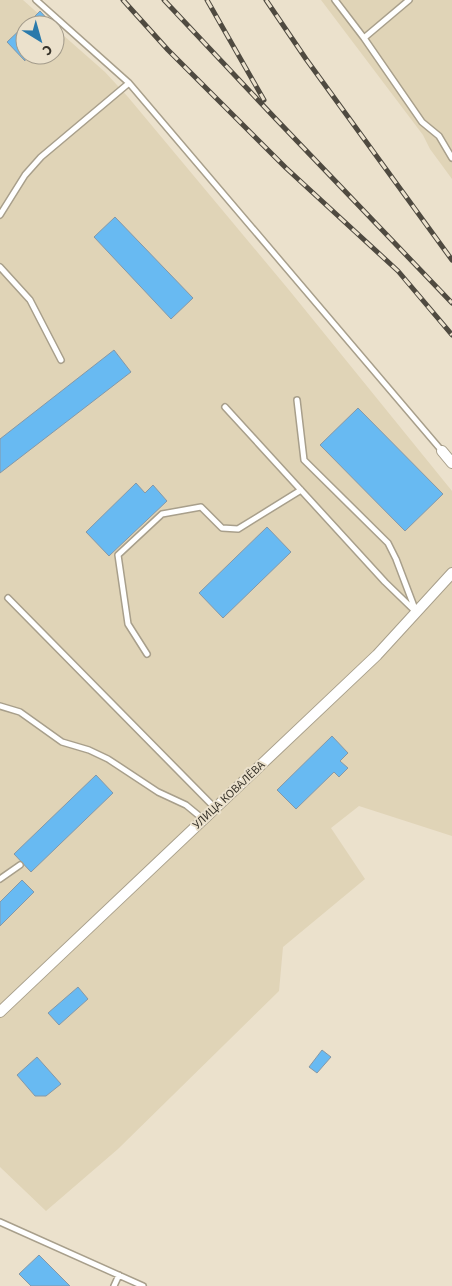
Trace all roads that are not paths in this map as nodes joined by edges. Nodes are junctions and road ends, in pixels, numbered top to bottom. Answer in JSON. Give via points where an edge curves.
{"nodes":[{"id":1,"x":36,"y":0,"type":"edge"},
{"id":2,"x":335,"y":0,"type":"edge"},
{"id":3,"x":409,"y":0,"type":"edge"},
{"id":4,"x":364,"y":38,"type":"junction"},
{"id":5,"x":129,"y":83,"type":"junction"},
{"id":6,"x":452,"y":158,"type":"edge"},
{"id":7,"x":0,"y":215,"type":"edge"},
{"id":8,"x":0,"y":267,"type":"edge"},
{"id":9,"x":61,"y":360,"type":"dead end"},
{"id":10,"x":297,"y":400,"type":"dead end"},
{"id":11,"x":225,"y":407,"type":"dead end"},
{"id":12,"x":442,"y":451,"type":"joint"},
{"id":13,"x":452,"y":463,"type":"edge"},
{"id":14,"x":301,"y":490,"type":"junction"},
{"id":15,"x":452,"y":573,"type":"edge"},
{"id":16,"x":8,"y":598,"type":"dead end"},
{"id":17,"x":416,"y":612,"type":"junction"},
{"id":18,"x":146,"y":654,"type":"dead end"},
{"id":19,"x":0,"y":706,"type":"edge"},
{"id":20,"x":215,"y":808,"type":"junction"},
{"id":21,"x":203,"y":819,"type":"junction"},
{"id":22,"x":20,"y":865,"type":"dead end"},
{"id":23,"x":0,"y":879,"type":"edge"},
{"id":24,"x":0,"y":1012,"type":"edge"},
{"id":25,"x":0,"y":1222,"type":"edge"},
{"id":26,"x":119,"y":1275,"type":"junction"},
{"id":27,"x":114,"y":1286,"type":"edge"},
{"id":28,"x":143,"y":1286,"type":"edge"}],
"edges":[{"from":1,"to":5,"type":"lane"},
{"from":2,"to":4,"type":"lane"},
{"from":3,"to":4,"type":"lane"},
{"from":4,"to":6,"type":"lane","via":[[422,122],[439,136]]},
{"from":5,"to":7,"type":"lane","via":[[41,157],[25,175]]},
{"from":5,"to":12,"type":"lane"},
{"from":8,"to":9,"type":"lane","via":[[30,300]]},
{"from":10,"to":17,"type":"lane","via":[[304,460],[388,543]]},
{"from":11,"to":14,"type":"lane"},
{"from":12,"to":13,"type":"street"},
{"from":14,"to":17,"type":"lane"},
{"from":14,"to":18,"type":"lane","via":[[238,529],[222,528],[201,507],[162,514],[118,555],[128,624]]},
{"from":15,"to":17,"type":"street","name":"УЛИЦА КОВАЛЁВА"},
{"from":16,"to":20,"type":"lane"},
{"from":17,"to":20,"type":"street","name":"УЛИЦА КОВАЛЁВА","via":[[377,655]]},
{"from":19,"to":21,"type":"lane","via":[[20,712],[62,742],[108,759],[158,792],[186,805]]},
{"from":20,"to":21,"type":"street","name":"УЛИЦА КОВАЛЁВА"},
{"from":21,"to":24,"type":"street","name":"УЛИЦА КОВАЛЁВА"},
{"from":22,"to":23,"type":"lane"},
{"from":25,"to":26,"type":"lane"},
{"from":26,"to":27,"type":"lane"},
{"from":26,"to":28,"type":"lane"}]}
